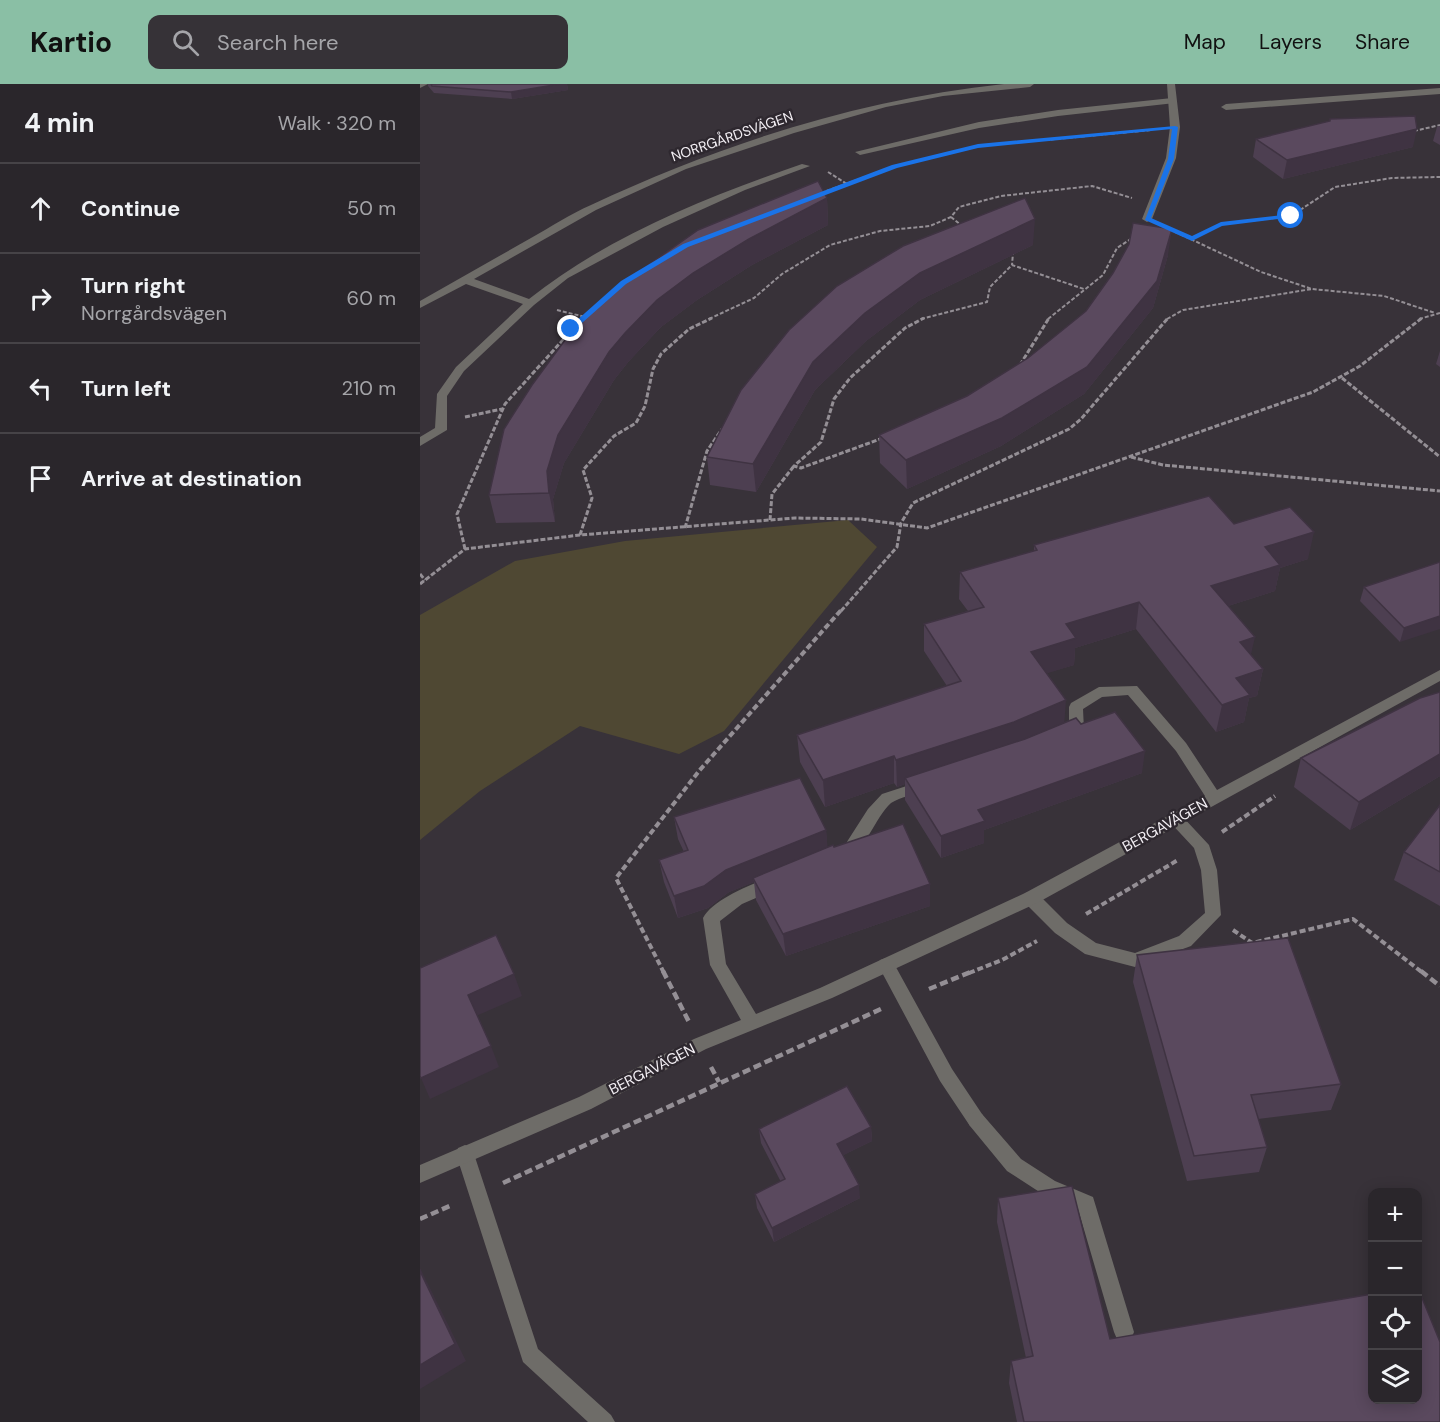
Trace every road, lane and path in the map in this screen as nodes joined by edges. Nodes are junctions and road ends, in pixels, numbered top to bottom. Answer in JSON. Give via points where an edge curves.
{"nodes":[{"id":1,"x":1030,"y":84,"type":"edge"},
{"id":2,"x":1172,"y":84,"type":"edge"},
{"id":3,"x":1440,"y":91,"type":"edge"},
{"id":4,"x":1172,"y":101,"type":"junction"},
{"id":5,"x":1226,"y":106,"type":"dead end"},
{"id":6,"x":1440,"y":125,"type":"edge"},
{"id":7,"x":1175,"y":127,"type":"junction"},
{"id":8,"x":1412,"y":132,"type":"edge"},
{"id":9,"x":1036,"y":141,"type":"dead end"},
{"id":10,"x":860,"y":152,"type":"dead end"},
{"id":11,"x":805,"y":166,"type":"dead end"},
{"id":12,"x":885,"y":170,"type":"dead end"},
{"id":13,"x":1440,"y":177,"type":"edge"},
{"id":14,"x":818,"y":194,"type":"edge"},
{"id":15,"x":1154,"y":203,"type":"junction"},
{"id":16,"x":951,"y":217,"type":"junction"},
{"id":17,"x":1147,"y":219,"type":"junction"},
{"id":18,"x":966,"y":230,"type":"edge"},
{"id":19,"x":1192,"y":239,"type":"junction"},
{"id":20,"x":1004,"y":248,"type":"edge"},
{"id":21,"x":1012,"y":265,"type":"junction"},
{"id":22,"x":634,"y":276,"type":"edge"},
{"id":23,"x":466,"y":280,"type":"junction"},
{"id":24,"x":1084,"y":289,"type":"junction"},
{"id":25,"x":1312,"y":289,"type":"junction"},
{"id":26,"x":530,"y":303,"type":"junction"},
{"id":27,"x":420,"y":305,"type":"edge"},
{"id":28,"x":1435,"y":313,"type":"junction"},
{"id":29,"x":1440,"y":313,"type":"edge"},
{"id":30,"x":1020,"y":366,"type":"edge"},
{"id":31,"x":1342,"y":378,"type":"junction"},
{"id":32,"x":502,"y":409,"type":"junction"},
{"id":33,"x":441,"y":422,"type":"junction"},
{"id":34,"x":726,"y":422,"type":"edge"},
{"id":35,"x":889,"y":436,"type":"edge"},
{"id":36,"x":420,"y":442,"type":"edge"},
{"id":37,"x":1131,"y":457,"type":"junction"},
{"id":38,"x":1440,"y":457,"type":"edge"},
{"id":39,"x":794,"y":466,"type":"junction"},
{"id":40,"x":1440,"y":491,"type":"edge"},
{"id":41,"x":770,"y":520,"type":"junction"},
{"id":42,"x":901,"y":523,"type":"junction"},
{"id":43,"x":684,"y":528,"type":"junction"},
{"id":44,"x":580,"y":535,"type":"junction"},
{"id":45,"x":465,"y":549,"type":"junction"},
{"id":46,"x":420,"y":574,"type":"edge"},
{"id":47,"x":425,"y":580,"type":"junction"},
{"id":48,"x":420,"y":584,"type":"edge"},
{"id":49,"x":1440,"y":675,"type":"edge"},
{"id":50,"x":1057,"y":738,"type":"edge"},
{"id":51,"x":941,"y":781,"type":"edge"},
{"id":52,"x":1277,"y":795,"type":"dead end"},
{"id":53,"x":1214,"y":798,"type":"junction"},
{"id":54,"x":1175,"y":819,"type":"junction"},
{"id":55,"x":1201,"y":845,"type":"junction"},
{"id":56,"x":828,"y":861,"type":"edge"},
{"id":57,"x":787,"y":877,"type":"edge"},
{"id":58,"x":1031,"y":898,"type":"junction"},
{"id":59,"x":1213,"y":915,"type":"junction"},
{"id":60,"x":1061,"y":928,"type":"junction"},
{"id":61,"x":886,"y":965,"type":"junction"},
{"id":62,"x":1440,"y":986,"type":"edge"},
{"id":63,"x":905,"y":1000,"type":"junction"},
{"id":64,"x":752,"y":1023,"type":"junction"},
{"id":65,"x":700,"y":1044,"type":"junction"},
{"id":66,"x":719,"y":1082,"type":"junction"},
{"id":67,"x":465,"y":1154,"type":"junction"},
{"id":68,"x":420,"y":1174,"type":"edge"},
{"id":69,"x":478,"y":1194,"type":"junction"},
{"id":70,"x":420,"y":1219,"type":"edge"},
{"id":71,"x":1124,"y":1332,"type":"dead end"},
{"id":72,"x":604,"y":1422,"type":"edge"}],
"edges":[{"from":1,"to":23,"type":"street","name":"NORRGÅRDSVÄGEN","via":[[943,93],[885,105],[683,167],[592,208]]},
{"from":2,"to":4,"type":"street"},
{"from":3,"to":5,"type":"street"},
{"from":4,"to":7,"type":"street"},
{"from":4,"to":10,"type":"street","via":[[979,124]]},
{"from":6,"to":8,"type":"path"},
{"from":7,"to":9,"type":"path"},
{"from":7,"to":15,"type":"street","via":[[1171,159]]},
{"from":11,"to":26,"type":"street","via":[[742,188],[658,225],[564,276]]},
{"from":12,"to":14,"type":"path"},
{"from":13,"to":19,"type":"path","via":[[1392,178],[1335,187],[1291,216],[1221,224]]},
{"from":15,"to":16,"type":"path","via":[[1092,186],[1001,196],[959,207]]},
{"from":15,"to":17,"type":"street"},
{"from":16,"to":18,"type":"path"},
{"from":16,"to":44,"type":"path","via":[[930,226],[880,231],[830,245],[782,274],[754,298],[689,329],[661,354],[636,423],[614,436],[583,470],[592,498]]},
{"from":17,"to":19,"type":"path"},
{"from":17,"to":24,"type":"path","via":[[1135,236],[1117,248],[1103,275]]},
{"from":19,"to":25,"type":"path","via":[[1261,272]]},
{"from":20,"to":21,"type":"path","via":[[1014,253]]},
{"from":21,"to":24,"type":"path"},
{"from":21,"to":39,"type":"path","via":[[990,286],[987,302],[924,318],[905,328],[871,357],[834,399],[821,442]]},
{"from":22,"to":32,"type":"path","via":[[571,329]]},
{"from":23,"to":26,"type":"street"},
{"from":23,"to":27,"type":"street","name":"NORRGÅRDSVÄGEN"},
{"from":24,"to":30,"type":"path","via":[[1048,319]]},
{"from":25,"to":28,"type":"path","via":[[1384,296]]},
{"from":25,"to":42,"type":"path","via":[[1183,310],[1168,316],[1069,429],[913,503]]},
{"from":26,"to":33,"type":"street","via":[[460,369],[441,396]]},
{"from":28,"to":29,"type":"path"},
{"from":28,"to":31,"type":"path","via":[[1414,320],[1375,356]]},
{"from":31,"to":37,"type":"path"},
{"from":31,"to":38,"type":"path"},
{"from":32,"to":33,"type":"path"},
{"from":32,"to":45,"type":"path","via":[[457,514]]},
{"from":33,"to":36,"type":"street","via":[[441,430]]},
{"from":34,"to":43,"type":"path","via":[[707,451]]},
{"from":35,"to":39,"type":"path","via":[[801,468]]},
{"from":37,"to":40,"type":"path","via":[[1163,465]]},
{"from":37,"to":42,"type":"path","via":[[927,528]]},
{"from":39,"to":41,"type":"path","via":[[772,494]]},
{"from":41,"to":42,"type":"path"},
{"from":41,"to":43,"type":"path"},
{"from":42,"to":65,"type":"path","via":[[897,547],[699,771],[616,878]]},
{"from":43,"to":44,"type":"path"},
{"from":44,"to":45,"type":"path"},
{"from":45,"to":47,"type":"path"},
{"from":46,"to":47,"type":"path"},
{"from":47,"to":48,"type":"path"},
{"from":49,"to":53,"type":"street","name":"BERGAVÄGEN"},
{"from":50,"to":53,"type":"street","via":[[1077,730],[1076,707],[1100,692],[1132,690],[1181,747]]},
{"from":51,"to":56,"type":"street","via":[[887,798],[849,852]]},
{"from":52,"to":55,"type":"path"},
{"from":53,"to":54,"type":"street","name":"BERGAVÄGEN"},
{"from":54,"to":55,"type":"street"},
{"from":54,"to":58,"type":"street","name":"BERGAVÄGEN"},
{"from":55,"to":59,"type":"street","via":[[1209,870]]},
{"from":55,"to":60,"type":"path"},
{"from":57,"to":64,"type":"street","via":[[736,899],[711,918],[718,965]]},
{"from":58,"to":60,"type":"street"},
{"from":58,"to":61,"type":"street","name":"BERGAVÄGEN"},
{"from":59,"to":60,"type":"street","via":[[1185,941],[1135,960],[1091,950]]},
{"from":59,"to":62,"type":"path","via":[[1252,943],[1353,919]]},
{"from":60,"to":63,"type":"path","via":[[1002,960]]},
{"from":61,"to":63,"type":"street"},
{"from":61,"to":64,"type":"street","name":"BERGAVÄGEN"},
{"from":63,"to":66,"type":"path"},
{"from":63,"to":71,"type":"street","via":[[946,1075],[976,1120],[1014,1165],[1048,1187],[1086,1203]]},
{"from":64,"to":65,"type":"street","name":"BERGAVÄGEN"},
{"from":65,"to":66,"type":"path"},
{"from":65,"to":67,"type":"street","name":"BERGAVÄGEN","via":[[585,1104]]},
{"from":66,"to":69,"type":"path"},
{"from":67,"to":68,"type":"street","name":"BERGAVÄGEN"},
{"from":67,"to":69,"type":"street"},
{"from":69,"to":70,"type":"path"},
{"from":69,"to":72,"type":"street","via":[[530,1355]]}]}
